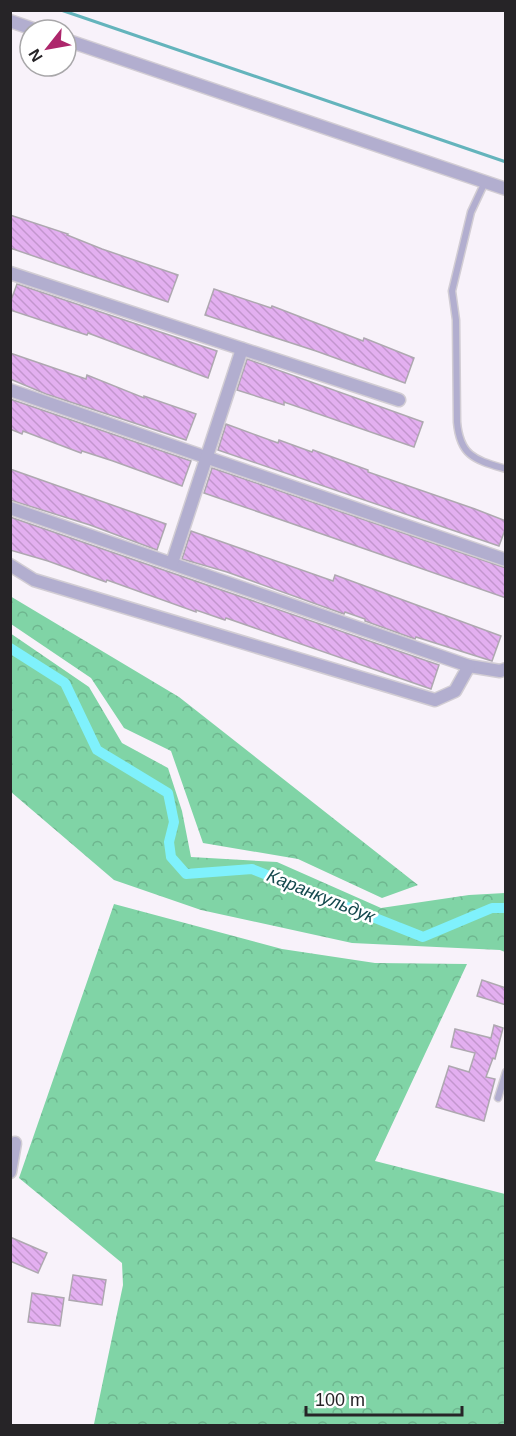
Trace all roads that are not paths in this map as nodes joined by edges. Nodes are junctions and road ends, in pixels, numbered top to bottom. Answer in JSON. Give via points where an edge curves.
{"nodes":[{"id":1,"x":78,"y":44,"type":"edge"},
{"id":2,"x":485,"y":182,"type":"junction"},
{"id":3,"x":506,"y":189,"type":"edge"},
{"id":4,"x":10,"y":273,"type":"edge"},
{"id":5,"x":242,"y":349,"type":"junction"},
{"id":6,"x":10,"y":390,"type":"edge"},
{"id":7,"x":399,"y":400,"type":"dead end"},
{"id":8,"x":207,"y":457,"type":"junction"},
{"id":9,"x":506,"y":469,"type":"edge"},
{"id":10,"x":10,"y":508,"type":"edge"},
{"id":11,"x":506,"y":560,"type":"edge"},
{"id":12,"x":172,"y":563,"type":"junction"},
{"id":13,"x":10,"y":565,"type":"edge"},
{"id":14,"x":469,"y":666,"type":"junction"},
{"id":15,"x":506,"y":669,"type":"edge"},
{"id":16,"x":506,"y":1072,"type":"edge"},
{"id":17,"x":498,"y":1098,"type":"dead end"},
{"id":18,"x":15,"y":1143,"type":"dead end"},
{"id":19,"x":10,"y":1172,"type":"edge"}],
"edges":[{"from":1,"to":2,"type":"street"},
{"from":2,"to":3,"type":"street"},
{"from":2,"to":9,"type":"lane","via":[[471,212],[452,291],[459,439],[478,460]]},
{"from":4,"to":5,"type":"street"},
{"from":5,"to":7,"type":"street"},
{"from":5,"to":8,"type":"street"},
{"from":6,"to":8,"type":"street"},
{"from":8,"to":11,"type":"street"},
{"from":8,"to":12,"type":"street"},
{"from":10,"to":12,"type":"street"},
{"from":12,"to":14,"type":"street"},
{"from":13,"to":14,"type":"street","via":[[34,579],[435,700],[455,691]]},
{"from":14,"to":15,"type":"street"},
{"from":16,"to":17,"type":"lane"},
{"from":18,"to":19,"type":"street"}]}
